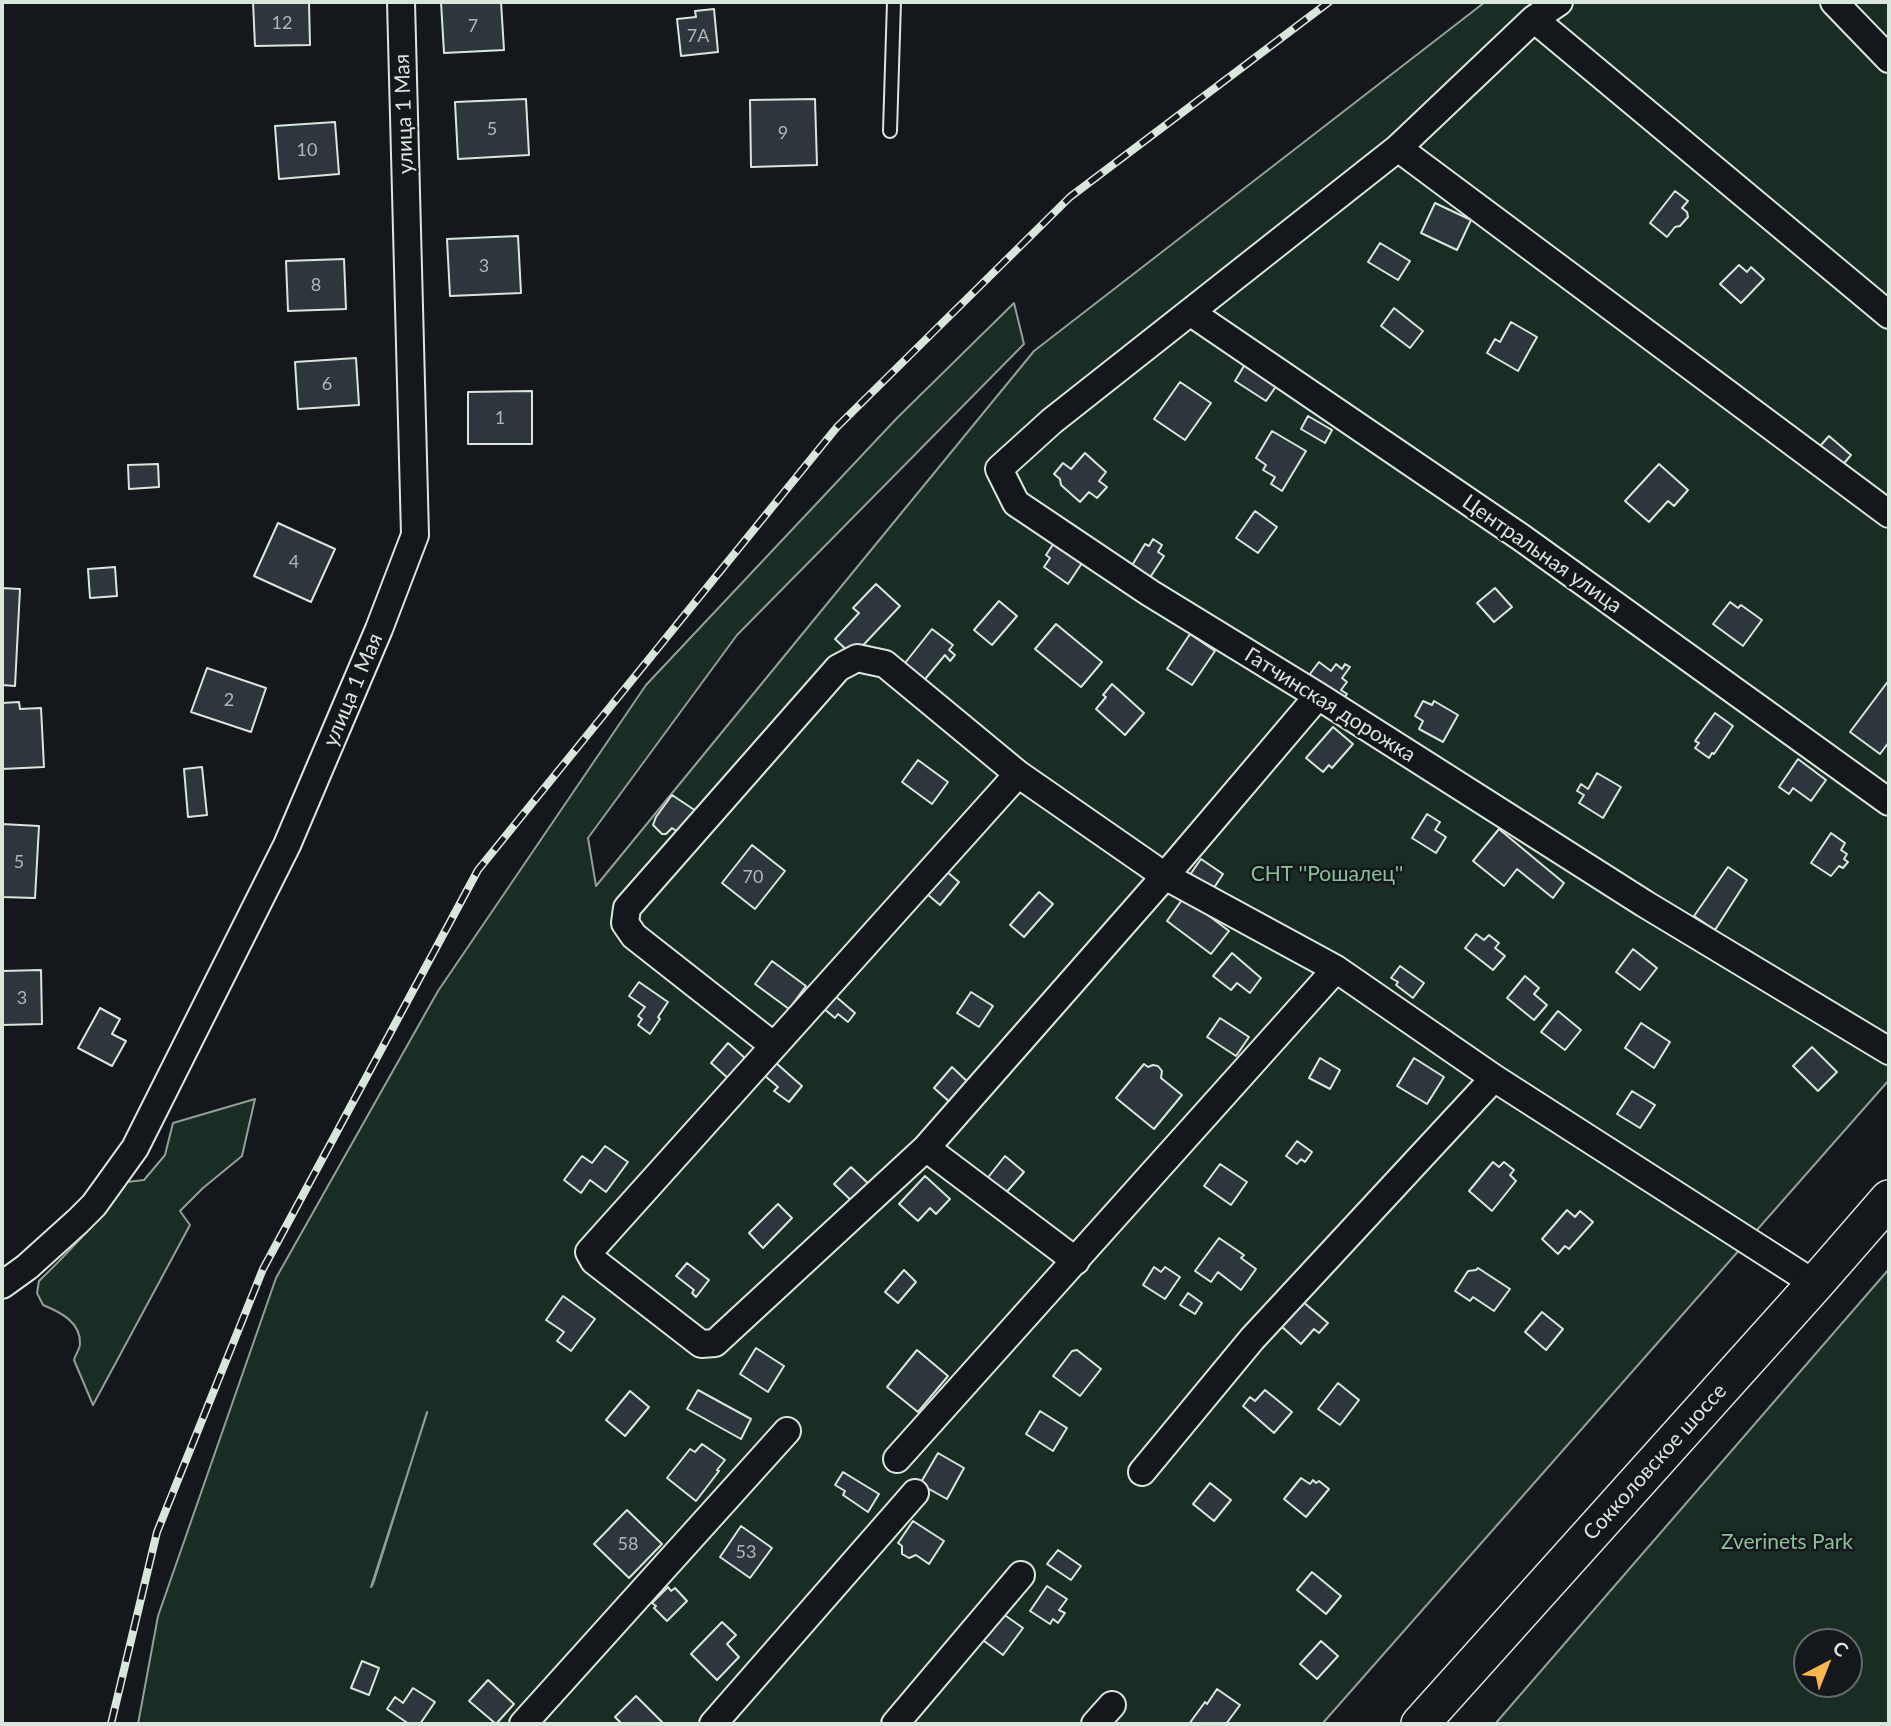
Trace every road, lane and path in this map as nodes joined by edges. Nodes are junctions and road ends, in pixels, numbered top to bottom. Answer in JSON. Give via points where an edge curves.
{"nodes":[{"id":1,"x":401,"y":2,"type":"edge"},
{"id":2,"x":894,"y":2,"type":"edge"},
{"id":3,"x":1559,"y":2,"type":"edge"},
{"id":4,"x":1834,"y":2,"type":"edge"},
{"id":5,"x":1534,"y":19,"type":"junction"},
{"id":6,"x":1889,"y":59,"type":"edge"},
{"id":7,"x":890,"y":131,"type":"dead end"},
{"id":8,"x":1398,"y":148,"type":"junction"},
{"id":9,"x":1190,"y":312,"type":"junction"},
{"id":10,"x":1889,"y":315,"type":"edge"},
{"id":11,"x":1889,"y":514,"type":"edge"},
{"id":12,"x":1318,"y":696,"type":"junction"},
{"id":13,"x":1018,"y":774,"type":"junction"},
{"id":14,"x":1889,"y":802,"type":"edge"},
{"id":15,"x":1165,"y":876,"type":"junction"},
{"id":16,"x":1336,"y":969,"type":"junction"},
{"id":17,"x":774,"y":1046,"type":"junction"},
{"id":18,"x":1889,"y":1051,"type":"edge"},
{"id":19,"x":1494,"y":1078,"type":"junction"},
{"id":20,"x":926,"y":1148,"type":"junction"},
{"id":21,"x":1889,"y":1199,"type":"edge"},
{"id":22,"x":1076,"y":1261,"type":"junction"},
{"id":23,"x":1815,"y":1284,"type":"junction"},
{"id":24,"x":2,"y":1285,"type":"edge"},
{"id":25,"x":787,"y":1431,"type":"dead end"},
{"id":26,"x":897,"y":1460,"type":"dead end"},
{"id":27,"x":1142,"y":1472,"type":"dead end"},
{"id":28,"x":915,"y":1493,"type":"dead end"},
{"id":29,"x":1021,"y":1575,"type":"dead end"},
{"id":30,"x":523,"y":1724,"type":"edge"},
{"id":31,"x":713,"y":1724,"type":"edge"},
{"id":32,"x":895,"y":1724,"type":"edge"},
{"id":33,"x":1420,"y":1724,"type":"edge"}],
"edges":[{"from":1,"to":24,"type":"street","name":"улица 1 Мая","via":[[415,536],[287,845],[135,1148],[94,1205]]},
{"from":2,"to":7,"type":"lane"},
{"from":3,"to":5,"type":"street"},
{"from":4,"to":6,"type":"street"},
{"from":5,"to":8,"type":"street"},
{"from":5,"to":10,"type":"street"},
{"from":8,"to":9,"type":"street"},
{"from":8,"to":11,"type":"street"},
{"from":9,"to":12,"type":"street","name":"Гатчинская дорожка","via":[[1052,421],[999,470],[1016,503],[1150,593]]},
{"from":9,"to":14,"type":"street","name":"Центральная улица","via":[[1521,538]]},
{"from":12,"to":15,"type":"street"},
{"from":12,"to":18,"type":"street","name":"Гатчинская дорожка","via":[[1645,904]]},
{"from":13,"to":15,"type":"street"},
{"from":13,"to":17,"type":"street"},
{"from":13,"to":17,"type":"street","via":[[885,664],[857,658],[838,668],[627,908],[625,923],[634,936]]},
{"from":15,"to":16,"type":"street"},
{"from":15,"to":20,"type":"street"},
{"from":16,"to":19,"type":"street"},
{"from":16,"to":22,"type":"street"},
{"from":17,"to":20,"type":"street","via":[[589,1252],[594,1261],[695,1340],[715,1343]]},
{"from":19,"to":23,"type":"street"},
{"from":19,"to":27,"type":"street","via":[[1252,1339]]},
{"from":20,"to":22,"type":"street"},
{"from":21,"to":23,"type":"main road","name":"Сокколовское шоссе"},
{"from":22,"to":26,"type":"street"},
{"from":23,"to":33,"type":"main road","name":"Сокколовское шоссе"},
{"from":25,"to":30,"type":"street"},
{"from":28,"to":31,"type":"street"},
{"from":29,"to":32,"type":"street"}]}
